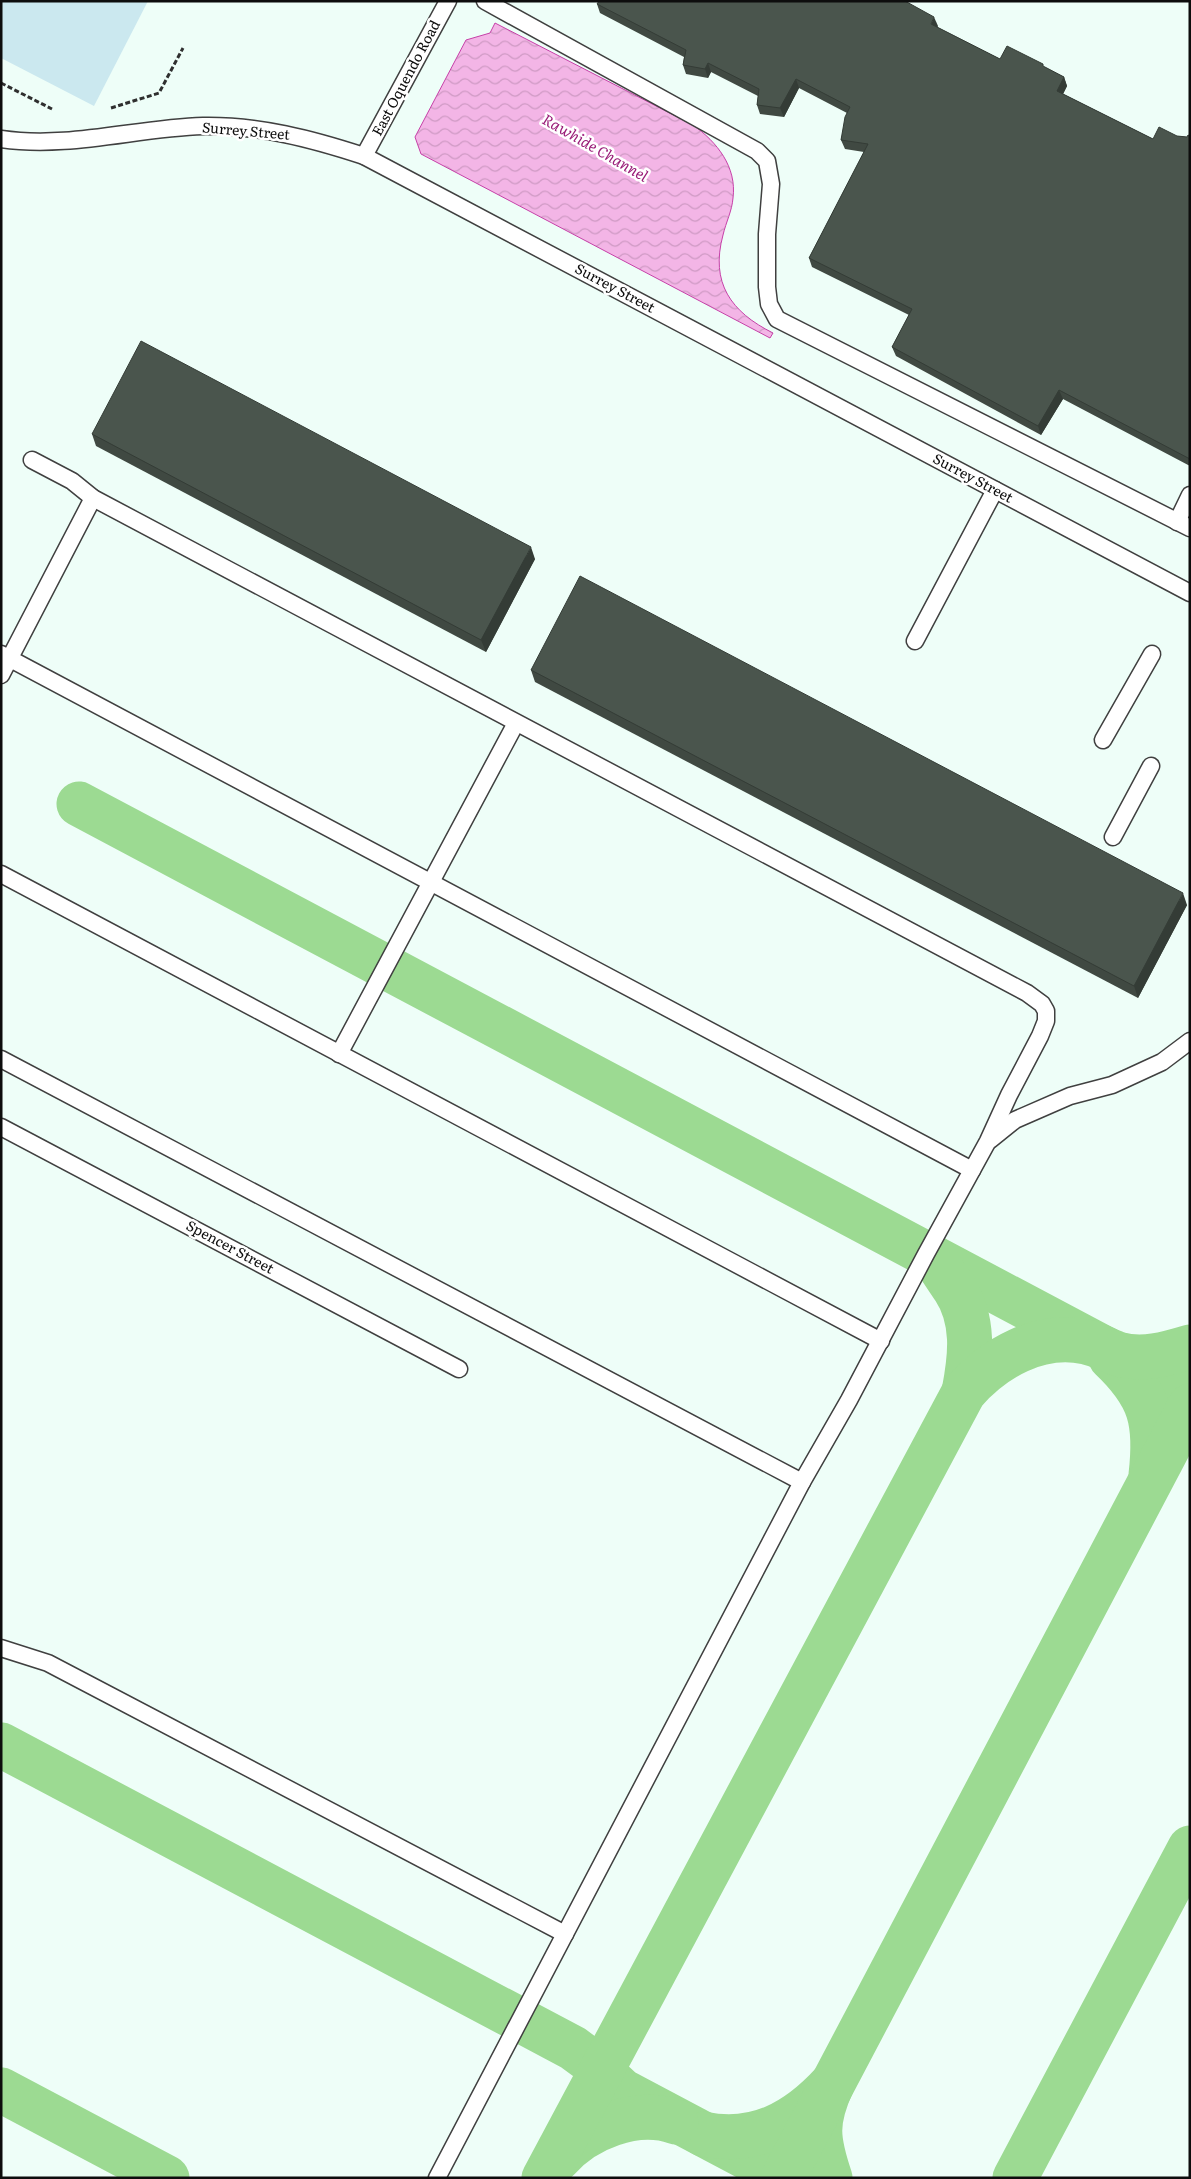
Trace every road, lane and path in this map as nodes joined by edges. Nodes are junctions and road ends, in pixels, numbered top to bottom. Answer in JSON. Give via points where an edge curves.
{"nodes":[{"id":1,"x":448,"y":1,"type":"edge"},
{"id":2,"x":485,"y":1,"type":"edge"},
{"id":3,"x":183,"y":48,"type":"dead end"},
{"id":4,"x":1,"y":83,"type":"edge"},
{"id":5,"x":111,"y":108,"type":"dead end"},
{"id":6,"x":52,"y":109,"type":"dead end"},
{"id":7,"x":1,"y":139,"type":"edge"},
{"id":8,"x":364,"y":156,"type":"junction"},
{"id":9,"x":32,"y":460,"type":"dead end"},
{"id":10,"x":995,"y":490,"type":"junction"},
{"id":11,"x":1190,"y":494,"type":"edge"},
{"id":12,"x":93,"y":498,"type":"junction"},
{"id":13,"x":1183,"y":525,"type":"edge"},
{"id":14,"x":1190,"y":593,"type":"edge"},
{"id":15,"x":915,"y":642,"type":"dead end"},
{"id":16,"x":1152,"y":654,"type":"dead end"},
{"id":17,"x":6,"y":656,"type":"edge"},
{"id":18,"x":1,"y":675,"type":"edge"},
{"id":19,"x":516,"y":722,"type":"junction"},
{"id":20,"x":1104,"y":740,"type":"dead end"},
{"id":21,"x":1151,"y":766,"type":"dead end"},
{"id":22,"x":1113,"y":837,"type":"dead end"},
{"id":23,"x":1,"y":874,"type":"edge"},
{"id":24,"x":431,"y":882,"type":"junction"},
{"id":25,"x":1190,"y":1042,"type":"edge"},
{"id":26,"x":339,"y":1054,"type":"junction"},
{"id":27,"x":1,"y":1059,"type":"edge"},
{"id":28,"x":1,"y":1127,"type":"edge"},
{"id":29,"x":988,"y":1141,"type":"junction"},
{"id":30,"x":972,"y":1170,"type":"junction"},
{"id":31,"x":881,"y":1341,"type":"junction"},
{"id":32,"x":459,"y":1369,"type":"dead end"},
{"id":33,"x":802,"y":1482,"type":"junction"},
{"id":34,"x":1,"y":1648,"type":"edge"},
{"id":35,"x":565,"y":1934,"type":"junction"},
{"id":36,"x":436,"y":2178,"type":"edge"}],
"edges":[{"from":1,"to":8,"type":"street","name":"East Oquendo Road"},
{"from":2,"to":13,"type":"street","via":[[757,151],[767,161],[771,184],[767,234],[768,295],[777,319]]},
{"from":3,"to":5,"type":"path","via":[[159,92]]},
{"from":4,"to":6,"type":"path"},
{"from":7,"to":8,"type":"street","name":"Surrey Street","via":[[63,141],[204,126],[298,136]]},
{"from":8,"to":10,"type":"street","name":"Surrey Street"},
{"from":9,"to":12,"type":"street","via":[[72,481]]},
{"from":10,"to":14,"type":"street","name":"Surrey Street"},
{"from":10,"to":15,"type":"street"},
{"from":11,"to":13,"type":"street"},
{"from":12,"to":17,"type":"street"},
{"from":12,"to":19,"type":"street"},
{"from":16,"to":20,"type":"street"},
{"from":17,"to":18,"type":"street"},
{"from":17,"to":24,"type":"street"},
{"from":19,"to":24,"type":"street"},
{"from":19,"to":29,"type":"street","via":[[1042,1004],[1046,1021]]},
{"from":21,"to":22,"type":"street"},
{"from":23,"to":26,"type":"street"},
{"from":24,"to":26,"type":"street"},
{"from":24,"to":30,"type":"street"},
{"from":25,"to":29,"type":"street","via":[[1162,1062],[1112,1085],[1070,1096],[1015,1120]]},
{"from":26,"to":31,"type":"street"},
{"from":27,"to":33,"type":"street"},
{"from":28,"to":32,"type":"street","name":"Spencer Street"},
{"from":29,"to":30,"type":"street"},
{"from":30,"to":31,"type":"street"},
{"from":31,"to":33,"type":"street"},
{"from":33,"to":35,"type":"street"},
{"from":34,"to":35,"type":"street","via":[[48,1663]]},
{"from":35,"to":36,"type":"street"}]}
